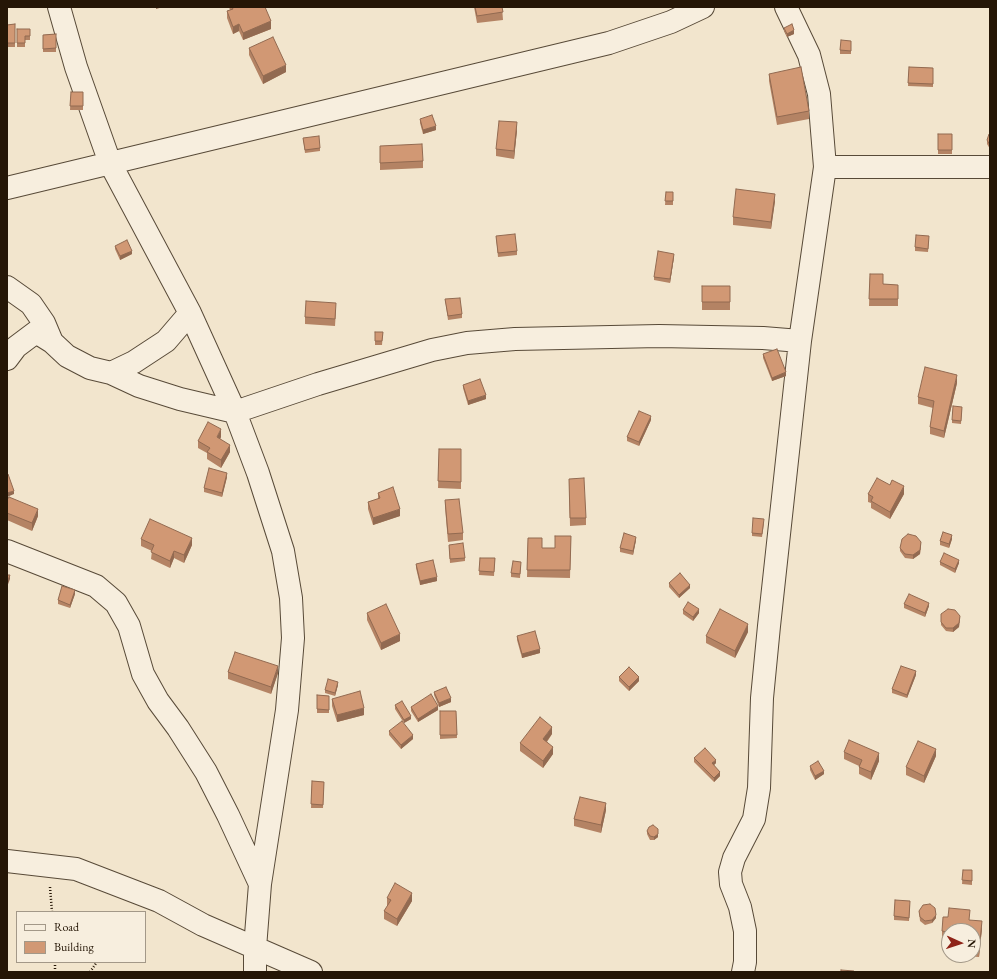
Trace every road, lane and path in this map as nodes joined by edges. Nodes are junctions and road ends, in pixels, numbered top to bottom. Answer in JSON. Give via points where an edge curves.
{"nodes":[{"id":1,"x":60,"y":7,"type":"edge"},
{"id":2,"x":703,"y":7,"type":"edge"},
{"id":3,"x":786,"y":7,"type":"edge"},
{"id":4,"x":110,"y":163,"type":"junction"},
{"id":5,"x":825,"y":167,"type":"junction"},
{"id":6,"x":990,"y":168,"type":"edge"},
{"id":7,"x":7,"y":188,"type":"edge"},
{"id":8,"x":7,"y":287,"type":"edge"},
{"id":9,"x":190,"y":313,"type":"junction"},
{"id":10,"x":800,"y":341,"type":"junction"},
{"id":11,"x":52,"y":342,"type":"junction"},
{"id":12,"x":7,"y":359,"type":"edge"},
{"id":13,"x":111,"y":374,"type":"junction"},
{"id":14,"x":235,"y":412,"type":"junction"},
{"id":15,"x":7,"y":551,"type":"edge"},
{"id":16,"x":7,"y":862,"type":"edge"},
{"id":17,"x":260,"y":884,"type":"junction"},
{"id":18,"x":255,"y":948,"type":"junction"},
{"id":19,"x":96,"y":963,"type":"edge"},
{"id":20,"x":90,"y":972,"type":"edge"},
{"id":21,"x":255,"y":972,"type":"edge"},
{"id":22,"x":311,"y":972,"type":"edge"},
{"id":23,"x":743,"y":972,"type":"edge"}],
"edges":[{"from":1,"to":4,"type":"street","via":[[76,67]]},
{"from":2,"to":4,"type":"street","via":[[671,22],[609,43]]},
{"from":3,"to":5,"type":"street","via":[[809,55],[819,94]]},
{"from":4,"to":7,"type":"street"},
{"from":4,"to":9,"type":"street"},
{"from":5,"to":6,"type":"street"},
{"from":5,"to":10,"type":"street"},
{"from":8,"to":11,"type":"street","via":[[31,304],[44,323]]},
{"from":9,"to":13,"type":"street","via":[[166,341]]},
{"from":9,"to":14,"type":"street"},
{"from":10,"to":14,"type":"street","via":[[659,336],[515,339],[467,343],[432,350],[326,381]]},
{"from":10,"to":23,"type":"street","via":[[762,698],[759,788],[754,819],[734,858],[730,872],[745,931]]},
{"from":11,"to":12,"type":"street","via":[[36,332],[16,347]]},
{"from":11,"to":13,"type":"street","via":[[73,359],[90,368]]},
{"from":13,"to":14,"type":"street","via":[[166,395]]},
{"from":14,"to":17,"type":"street","via":[[283,551],[291,598],[292,630],[287,710]]},
{"from":15,"to":17,"type":"street","via":[[96,586],[116,604],[129,626],[143,674],[206,772]]},
{"from":16,"to":18,"type":"street","via":[[76,870],[159,901]]},
{"from":17,"to":18,"type":"street"},
{"from":18,"to":21,"type":"street"},
{"from":18,"to":22,"type":"street"},
{"from":19,"to":20,"type":"path"}]}
